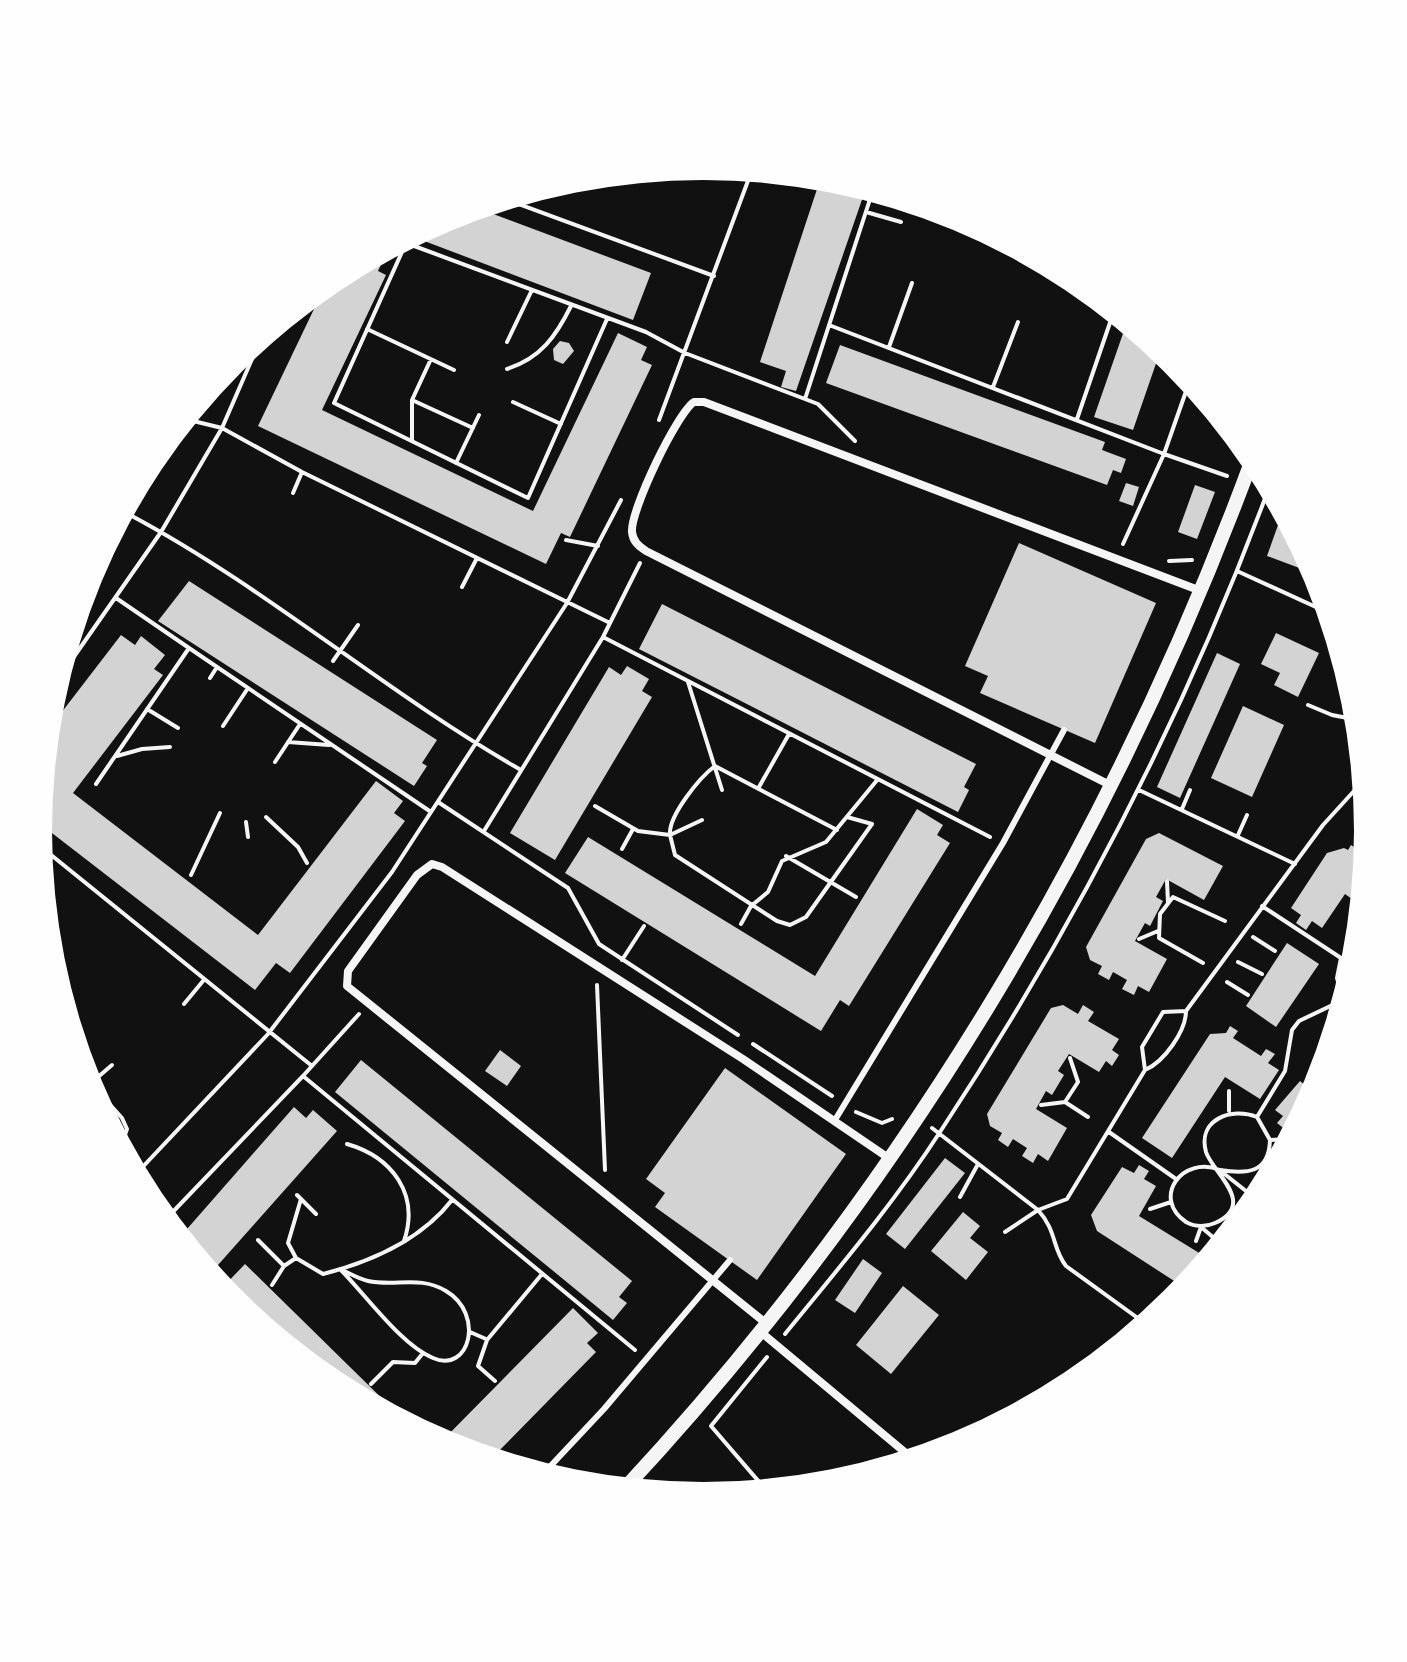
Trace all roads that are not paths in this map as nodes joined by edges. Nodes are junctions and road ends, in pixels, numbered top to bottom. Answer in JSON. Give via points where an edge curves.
{"nodes":[{"id":1,"x":1247,"y":473,"type":"edge"},
{"id":2,"x":1201,"y":591,"type":"junction"},
{"id":3,"x":1064,"y":730,"type":"dead end"},
{"id":4,"x":1052,"y":754,"type":"junction"},
{"id":5,"x":1112,"y":787,"type":"junction"},
{"id":6,"x":835,"y":1120,"type":"junction"},
{"id":7,"x":890,"y":1159,"type":"junction"},
{"id":8,"x":730,"y":1260,"type":"dead end"},
{"id":9,"x":714,"y":1281,"type":"junction"},
{"id":10,"x":765,"y":1329,"type":"junction"},
{"id":11,"x":903,"y":1451,"type":"edge"},
{"id":12,"x":552,"y":1464,"type":"edge"},
{"id":13,"x":633,"y":1478,"type":"edge"}],
"edges":[{"from":1,"to":2,"type":"street"},
{"from":2,"to":4,"type":"street","via":[[704,402],[686,407],[635,515],[634,538],[646,551]]},
{"from":2,"to":5,"type":"street"},
{"from":3,"to":4,"type":"lane"},
{"from":4,"to":5,"type":"street"},
{"from":4,"to":6,"type":"lane"},
{"from":5,"to":7,"type":"street","via":[[1035,931]]},
{"from":6,"to":7,"type":"street"},
{"from":6,"to":9,"type":"street","via":[[432,864],[417,875],[348,971],[347,986]]},
{"from":7,"to":10,"type":"street"},
{"from":8,"to":9,"type":"lane"},
{"from":9,"to":10,"type":"street"},
{"from":9,"to":12,"type":"lane"},
{"from":10,"to":11,"type":"street","via":[[776,1345]]},
{"from":10,"to":13,"type":"street"}]}
